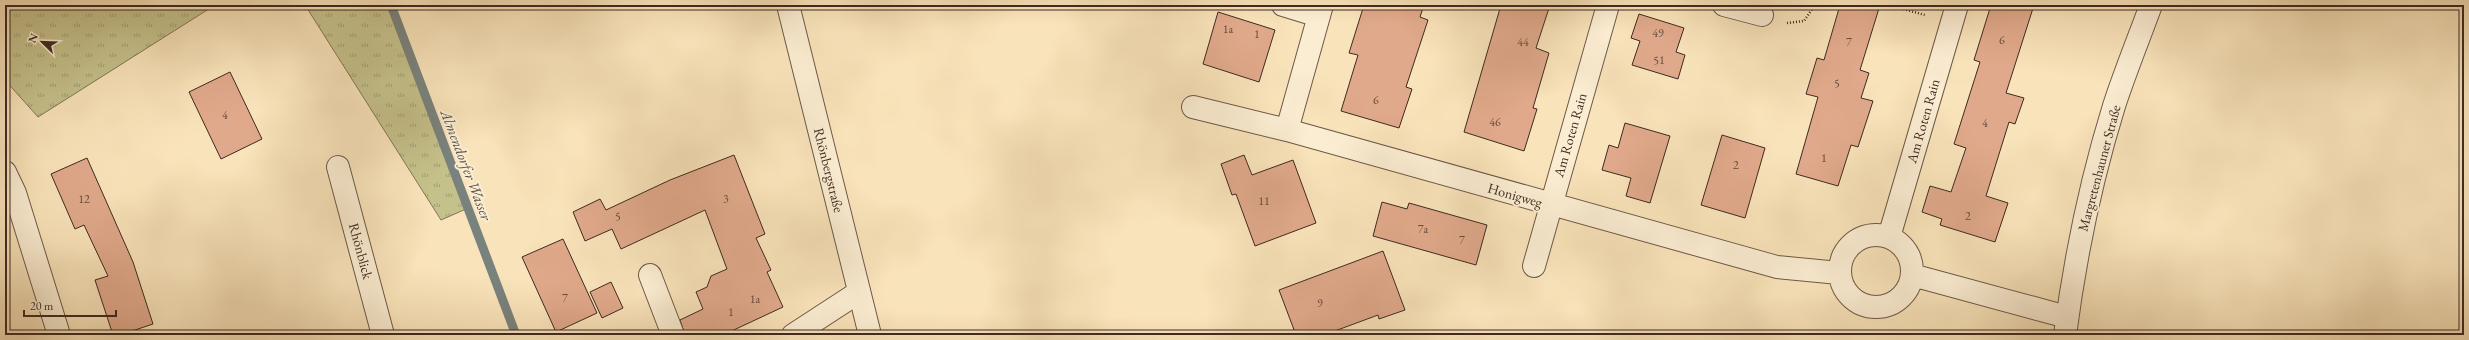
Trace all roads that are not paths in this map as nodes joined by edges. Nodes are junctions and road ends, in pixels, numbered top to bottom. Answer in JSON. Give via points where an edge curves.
{"nodes":[{"id":1,"x":788,"y":5,"type":"edge"},
{"id":2,"x":1282,"y":5,"type":"edge"},
{"id":3,"x":1608,"y":5,"type":"edge"},
{"id":4,"x":1724,"y":5,"type":"edge"},
{"id":5,"x":2151,"y":5,"type":"edge"},
{"id":6,"x":1320,"y":10,"type":"edge"},
{"id":7,"x":1955,"y":14,"type":"edge"},
{"id":8,"x":1762,"y":15,"type":"road end"},
{"id":9,"x":1193,"y":107,"type":"dead end"},
{"id":10,"x":1287,"y":130,"type":"junction"},
{"id":11,"x":338,"y":167,"type":"dead end"},
{"id":12,"x":5,"y":172,"type":"edge"},
{"id":13,"x":1550,"y":204,"type":"junction"},
{"id":14,"x":1889,"y":237,"type":"junction"},
{"id":15,"x":1534,"y":266,"type":"dead end"},
{"id":16,"x":1839,"y":273,"type":"junction"},
{"id":17,"x":650,"y":275,"type":"dead end"},
{"id":18,"x":1912,"y":275,"type":"junction"},
{"id":19,"x":859,"y":292,"type":"junction"},
{"id":20,"x":2066,"y":326,"type":"edge"},
{"id":21,"x":59,"y":335,"type":"edge"},
{"id":22,"x":383,"y":335,"type":"edge"},
{"id":23,"x":673,"y":335,"type":"edge"},
{"id":24,"x":793,"y":335,"type":"edge"},
{"id":25,"x":870,"y":335,"type":"edge"}],
"edges":[{"from":1,"to":19,"type":"street","name":"Rhönbergstraße"},
{"from":2,"to":6,"type":"street"},
{"from":3,"to":13,"type":"street","name":"Am Roten Rain"},
{"from":4,"to":8,"type":"street"},
{"from":5,"to":20,"type":"street","name":"Margretenhauner Straße","via":[[2114,106],[2097,168],[2082,230]]},
{"from":6,"to":10,"type":"street"},
{"from":7,"to":14,"type":"street","name":"Am Roten Rain"},
{"from":9,"to":10,"type":"street","name":"Honigweg"},
{"from":10,"to":13,"type":"street","name":"Honigweg"},
{"from":11,"to":22,"type":"street","name":"Rhönblick"},
{"from":12,"to":21,"type":"street"},
{"from":13,"to":15,"type":"street","name":"Am Roten Rain"},
{"from":13,"to":16,"type":"street","name":"Honigweg","via":[[1777,267]]},
{"from":14,"to":16,"type":"street","via":[[1875,234],[1861,238],[1849,246],[1841,259]]},
{"from":14,"to":18,"type":"street","via":[[1900,243],[1908,252],[1912,263]]},
{"from":16,"to":18,"type":"street","via":[[1843,288],[1853,300],[1867,307],[1882,307],[1897,301],[1907,290]]},
{"from":17,"to":23,"type":"street"},
{"from":18,"to":20,"type":"street"},
{"from":19,"to":24,"type":"street"},
{"from":19,"to":25,"type":"street","name":"Rhönbergstraße"}]}
